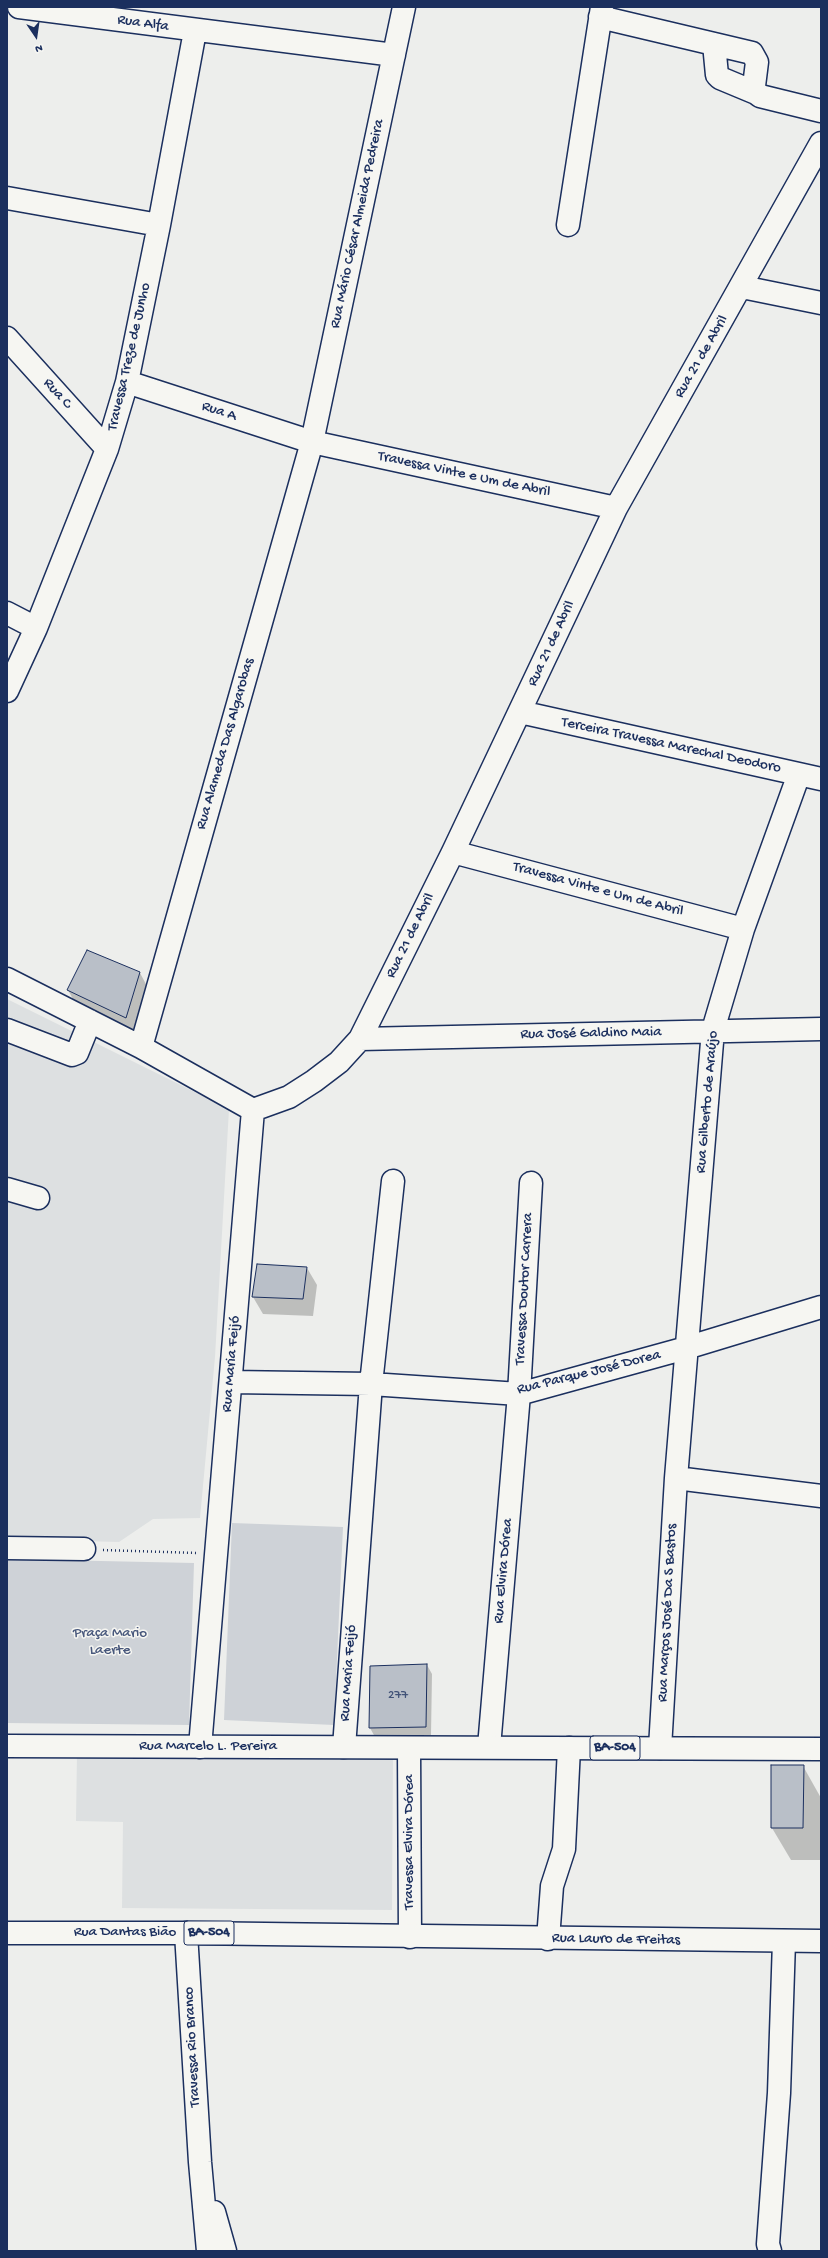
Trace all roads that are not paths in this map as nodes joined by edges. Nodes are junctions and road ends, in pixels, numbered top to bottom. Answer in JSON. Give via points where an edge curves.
{"nodes":[{"id":1,"x":19,"y":7,"type":"edge"},
{"id":2,"x":404,"y":7,"type":"edge"},
{"id":3,"x":601,"y":12,"type":"edge"},
{"id":4,"x":195,"y":31,"type":"junction"},
{"id":5,"x":714,"y":44,"type":"junction"},
{"id":6,"x":394,"y":55,"type":"junction"},
{"id":7,"x":756,"y":92,"type":"junction"},
{"id":8,"x":821,"y":111,"type":"edge"},
{"id":9,"x":821,"y":143,"type":"edge"},
{"id":10,"x":7,"y":198,"type":"edge"},
{"id":11,"x":159,"y":225,"type":"junction"},
{"id":12,"x":568,"y":225,"type":"dead end"},
{"id":13,"x":742,"y":287,"type":"junction"},
{"id":14,"x":821,"y":303,"type":"edge"},
{"id":15,"x":7,"y":338,"type":"edge"},
{"id":16,"x":127,"y":382,"type":"junction"},
{"id":17,"x":312,"y":442,"type":"junction"},
{"id":18,"x":107,"y":450,"type":"junction"},
{"id":19,"x":616,"y":508,"type":"junction"},
{"id":20,"x":7,"y":613,"type":"edge"},
{"id":21,"x":36,"y":628,"type":"junction"},
{"id":22,"x":7,"y":691,"type":"edge"},
{"id":23,"x":520,"y":712,"type":"junction"},
{"id":24,"x":799,"y":774,"type":"junction"},
{"id":25,"x":821,"y":779,"type":"edge"},
{"id":26,"x":453,"y":852,"type":"junction"},
{"id":27,"x":743,"y":929,"type":"junction"},
{"id":28,"x":7,"y":979,"type":"edge"},
{"id":29,"x":90,"y":1021,"type":"junction"},
{"id":30,"x":821,"y":1029,"type":"edge"},
{"id":31,"x":7,"y":1030,"type":"edge"},
{"id":32,"x":713,"y":1030,"type":"junction"},
{"id":33,"x":360,"y":1039,"type":"junction"},
{"id":34,"x":140,"y":1047,"type":"junction"},
{"id":35,"x":253,"y":1110,"type":"junction"},
{"id":36,"x":393,"y":1181,"type":"dead end"},
{"id":37,"x":531,"y":1183,"type":"dead end"},
{"id":38,"x":7,"y":1189,"type":"edge"},
{"id":39,"x":38,"y":1198,"type":"dead end"},
{"id":40,"x":821,"y":1307,"type":"edge"},
{"id":41,"x":686,"y":1348,"type":"junction"},
{"id":42,"x":231,"y":1382,"type":"junction"},
{"id":43,"x":371,"y":1384,"type":"junction"},
{"id":44,"x":519,"y":1394,"type":"junction"},
{"id":45,"x":676,"y":1478,"type":"junction"},
{"id":46,"x":821,"y":1496,"type":"edge"},
{"id":47,"x":7,"y":1548,"type":"edge"},
{"id":48,"x":84,"y":1549,"type":"road end"},
{"id":49,"x":7,"y":1746,"type":"edge"},
{"id":50,"x":200,"y":1747,"type":"junction"},
{"id":51,"x":344,"y":1747,"type":"junction"},
{"id":52,"x":489,"y":1747,"type":"junction"},
{"id":53,"x":409,"y":1748,"type":"junction"},
{"id":54,"x":570,"y":1748,"type":"junction"},
{"id":55,"x":660,"y":1748,"type":"junction"},
{"id":56,"x":821,"y":1749,"type":"edge"},
{"id":57,"x":7,"y":1933,"type":"edge"},
{"id":58,"x":186,"y":1933,"type":"junction"},
{"id":59,"x":410,"y":1937,"type":"junction"},
{"id":60,"x":548,"y":1939,"type":"junction"},
{"id":61,"x":784,"y":1941,"type":"junction"},
{"id":62,"x":821,"y":1941,"type":"edge"},
{"id":63,"x":200,"y":2162,"type":"junction"},
{"id":64,"x":208,"y":2251,"type":"edge"},
{"id":65,"x":225,"y":2251,"type":"edge"},
{"id":66,"x":770,"y":2251,"type":"edge"}],
"edges":[{"from":1,"to":4,"type":"street","name":"Rua Alfa"},
{"from":2,"to":6,"type":"street","name":"Rua Mário César Almeida Pedreira"},
{"from":3,"to":5,"type":"street"},
{"from":3,"to":12,"type":"street"},
{"from":4,"to":6,"type":"street","name":"Rua Alfa"},
{"from":4,"to":11,"type":"street","name":"Travessa Treze de Junho"},
{"from":5,"to":7,"type":"street","via":[[717,75]]},
{"from":5,"to":7,"type":"street","via":[[752,53],[756,57]]},
{"from":6,"to":17,"type":"street","name":"Rua Mário César Almeida Pedreira"},
{"from":7,"to":8,"type":"street","via":[[760,96]]},
{"from":9,"to":13,"type":"street","name":"Rua 21 de Abril"},
{"from":10,"to":11,"type":"street"},
{"from":11,"to":16,"type":"street","name":"Travessa Treze de Junho"},
{"from":13,"to":14,"type":"street"},
{"from":13,"to":19,"type":"street","name":"Rua 21 de Abril"},
{"from":15,"to":18,"type":"street","name":"Rua C"},
{"from":16,"to":17,"type":"street","name":"Rua A"},
{"from":16,"to":18,"type":"street","name":"Travessa Treze de Junho"},
{"from":17,"to":19,"type":"street","name":"Travessa Vinte e Um de Abril"},
{"from":17,"to":34,"type":"street","name":"Rua Alameda Das Algarobas"},
{"from":18,"to":21,"type":"street","name":"Travessa Treze de Junho"},
{"from":19,"to":23,"type":"street","name":"Rua 21 de Abril"},
{"from":20,"to":21,"type":"street"},
{"from":21,"to":22,"type":"street","name":"Travessa Treze de Junho"},
{"from":23,"to":24,"type":"street","name":"Terceira Travessa Marechal Deodoro"},
{"from":23,"to":26,"type":"street","name":"Rua 21 de Abril"},
{"from":24,"to":25,"type":"street","name":"Terceira Travessa Marechal Deodoro"},
{"from":24,"to":27,"type":"street","name":"Rua Gilberto de Araújo"},
{"from":26,"to":27,"type":"street","name":"Travessa Vinte e Um de Abril"},
{"from":26,"to":33,"type":"street","name":"Rua 21 de Abril"},
{"from":27,"to":32,"type":"street","name":"Rua Gilberto de Araújo"},
{"from":28,"to":29,"type":"street"},
{"from":29,"to":31,"type":"street","via":[[77,1053],[72,1055]]},
{"from":29,"to":34,"type":"street"},
{"from":30,"to":32,"type":"street","name":"Rua José Galdino Maia"},
{"from":32,"to":33,"type":"street","name":"Rua José Galdino Maia"},
{"from":32,"to":41,"type":"street","name":"Rua Gilberto de Araújo"},
{"from":33,"to":35,"type":"street","name":"Rua 21 de Abril","via":[[339,1062],[314,1081],[289,1097]]},
{"from":34,"to":35,"type":"street"},
{"from":35,"to":42,"type":"street","name":"Rua Maria Feijó"},
{"from":36,"to":43,"type":"street","name":"Rua Maria Feijó"},
{"from":37,"to":44,"type":"street","name":"Travessa Doutor Carrera"},
{"from":38,"to":39,"type":"street"},
{"from":40,"to":41,"type":"street","name":"Rua Parque José Dorea"},
{"from":41,"to":44,"type":"street","name":"Rua Parque José Dorea"},
{"from":41,"to":45,"type":"street","name":"Rua Gilberto de Araújo"},
{"from":42,"to":43,"type":"street","name":"Rua Parque José Dorea"},
{"from":42,"to":50,"type":"street","name":"Rua Maria Feijó"},
{"from":43,"to":44,"type":"street","name":"Rua Parque José Dorea"},
{"from":43,"to":51,"type":"street","name":"Rua Maria Feijó"},
{"from":44,"to":52,"type":"street","name":"Rua Elvira Dórea"},
{"from":45,"to":46,"type":"street"},
{"from":45,"to":55,"type":"street","name":"Rua Marços José Da S Bastos"},
{"from":47,"to":48,"type":"street"},
{"from":49,"to":50,"type":"street","name":"Rua Marcelo L. Pereira","number":"BA-504"},
{"from":50,"to":51,"type":"street","name":"Rua Marcelo L. Pereira","number":"BA-504"},
{"from":51,"to":53,"type":"street","name":"Rua Marcelo L. Pereira","number":"BA-504"},
{"from":52,"to":53,"type":"street","number":"BA-504"},
{"from":52,"to":54,"type":"street","number":"BA-504"},
{"from":53,"to":59,"type":"street","name":"Travessa Elvira Dórea"},
{"from":54,"to":55,"type":"street","number":"BA-504"},
{"from":54,"to":60,"type":"street","via":[[564,1849],[552,1886]]},
{"from":55,"to":56,"type":"street","number":"BA-504"},
{"from":57,"to":58,"type":"street","name":"Rua Dantas Bião","number":"BA-504"},
{"from":58,"to":59,"type":"street","name":"Rua Dantas Bião","number":"BA-504"},
{"from":58,"to":63,"type":"street","name":"Travessa Rio Branco"},
{"from":59,"to":60,"type":"street","name":"Rua Lauro de Freitas","number":"BA-504"},
{"from":60,"to":61,"type":"street","name":"Rua Lauro de Freitas","number":"BA-504"},
{"from":61,"to":62,"type":"street","name":"Rua Lauro de Freitas","number":"BA-504"},
{"from":61,"to":66,"type":"street","via":[[779,2093],[768,2244]]},
{"from":63,"to":64,"type":"street","name":"Travessa Rio Branco"},
{"from":63,"to":65,"type":"street","name":"Travessa Rio Branco"}]}
